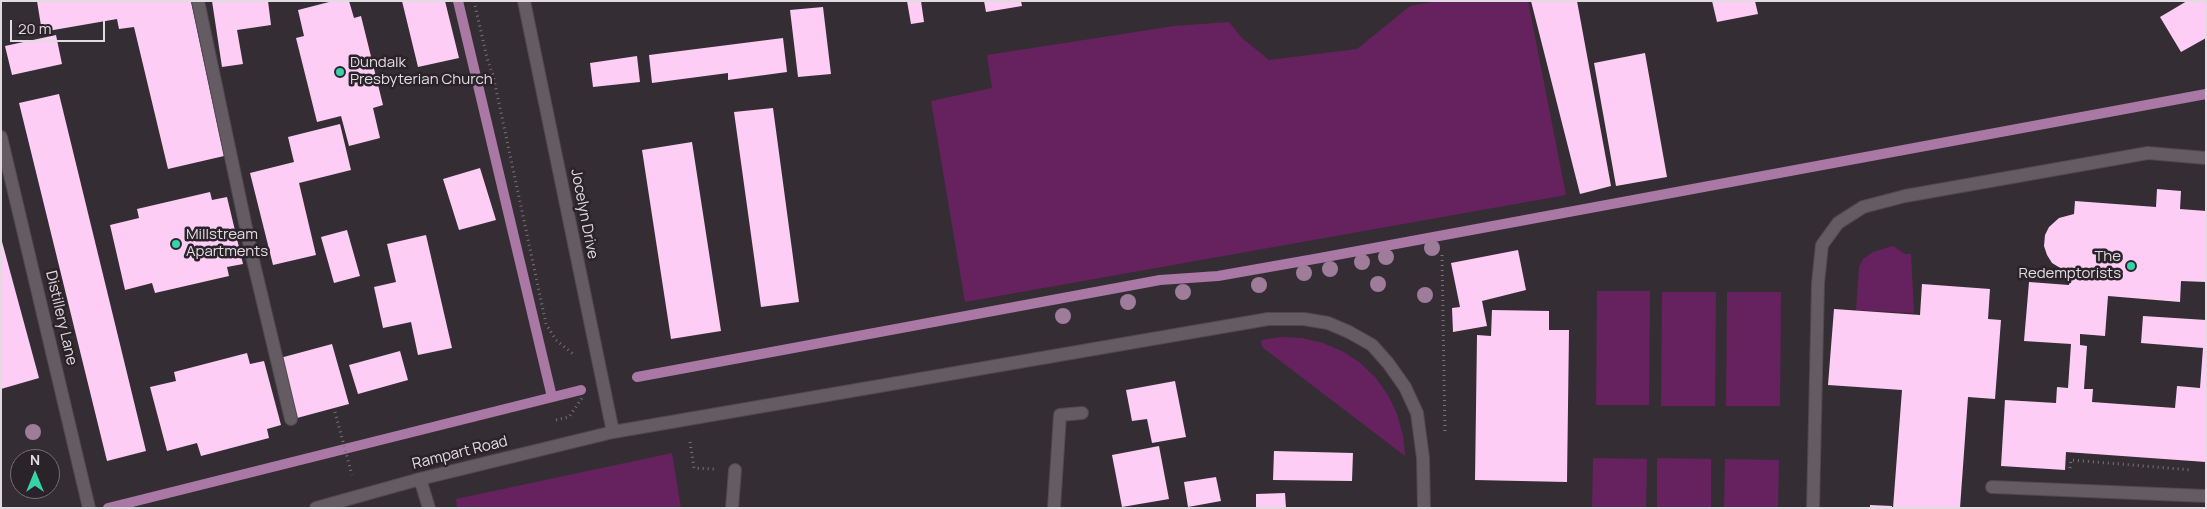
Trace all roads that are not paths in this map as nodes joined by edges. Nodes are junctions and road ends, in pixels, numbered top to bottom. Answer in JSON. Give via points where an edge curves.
{"nodes":[{"id":1,"x":198,"y":1,"type":"edge"},
{"id":2,"x":524,"y":1,"type":"edge"},
{"id":3,"x":1,"y":137,"type":"edge"},
{"id":4,"x":2206,"y":158,"type":"edge"},
{"id":5,"x":1082,"y":413,"type":"dead end"},
{"id":6,"x":291,"y":419,"type":"dead end"},
{"id":7,"x":613,"y":432,"type":"junction"},
{"id":8,"x":734,"y":470,"type":"road end"},
{"id":9,"x":420,"y":480,"type":"junction"},
{"id":10,"x":1992,"y":487,"type":"dead end"},
{"id":11,"x":2206,"y":496,"type":"edge"},
{"id":12,"x":89,"y":508,"type":"edge"},
{"id":13,"x":316,"y":508,"type":"edge"},
{"id":14,"x":429,"y":508,"type":"edge"},
{"id":15,"x":732,"y":508,"type":"edge"},
{"id":16,"x":1054,"y":508,"type":"edge"},
{"id":17,"x":1424,"y":508,"type":"edge"},
{"id":18,"x":1813,"y":508,"type":"edge"}],
"edges":[{"from":1,"to":6,"type":"street","via":[[252,256]]},
{"from":2,"to":7,"type":"street","name":"Jocelyn Drive"},
{"from":3,"to":12,"type":"street","name":"Distillery Lane"},
{"from":4,"to":18,"type":"street","via":[[2148,153],[1905,196],[1863,207],[1838,222],[1822,245],[1818,283]]},
{"from":5,"to":16,"type":"street","via":[[1060,414]]},
{"from":7,"to":9,"type":"street","name":"Rampart Road"},
{"from":7,"to":17,"type":"street","name":"Rampart Road","via":[[1268,318],[1304,319],[1328,323],[1372,346],[1405,387],[1417,413],[1424,458]]},
{"from":8,"to":15,"type":"street"},
{"from":9,"to":13,"type":"street","name":"Rampart Road"},
{"from":9,"to":14,"type":"street"},
{"from":10,"to":11,"type":"street"}]}
